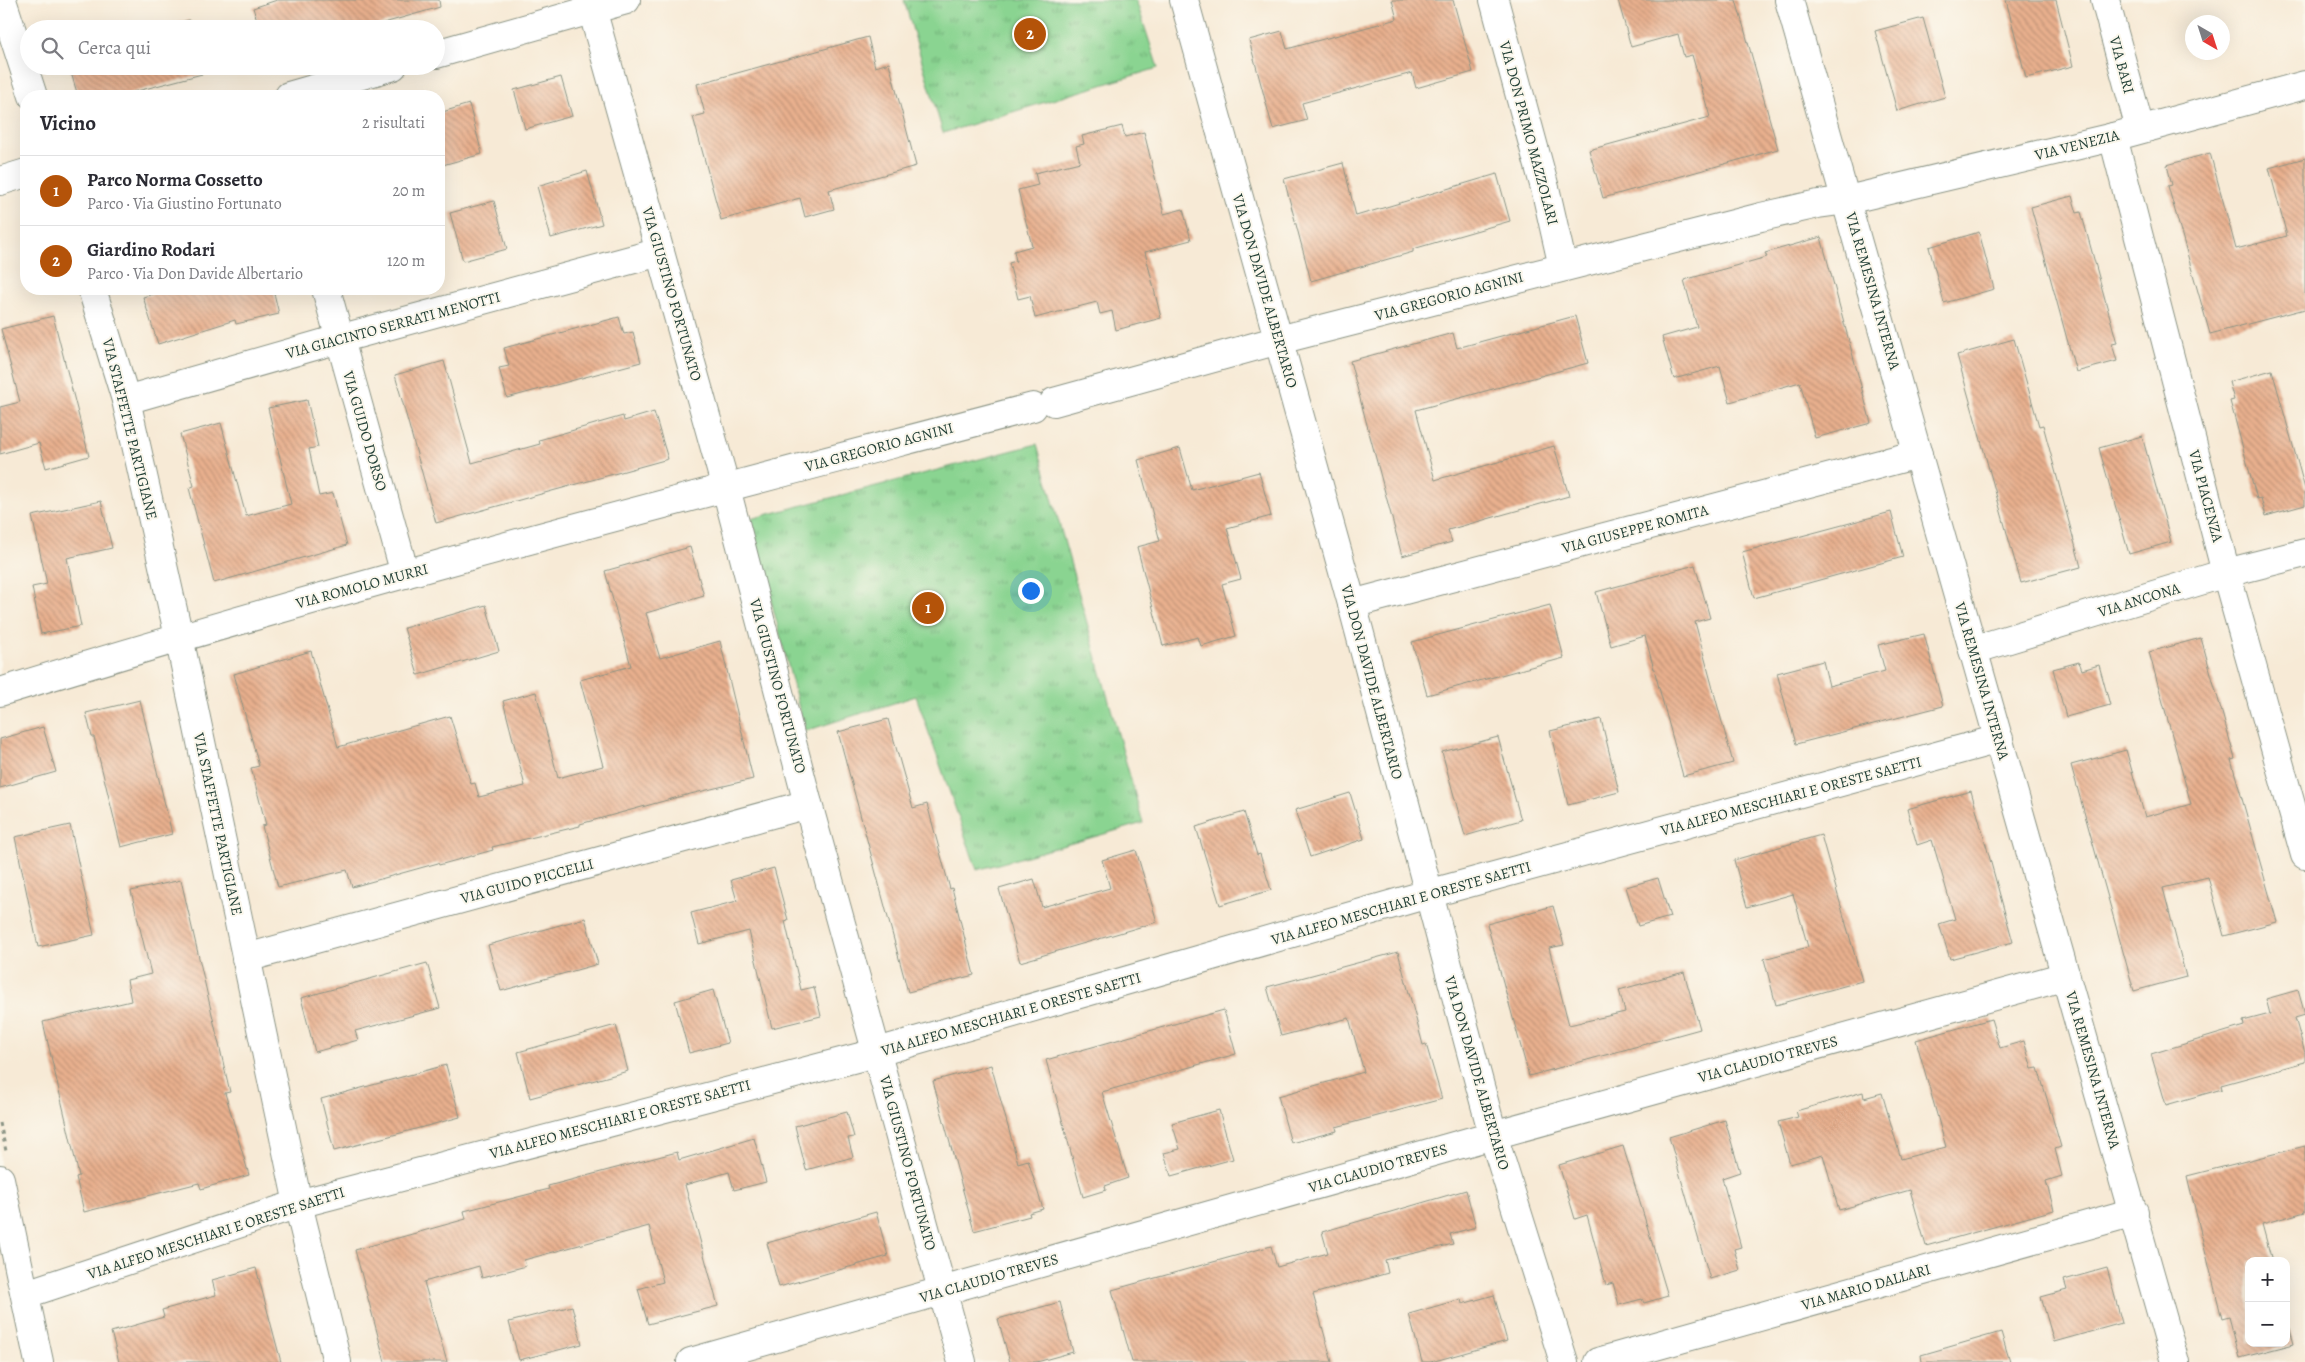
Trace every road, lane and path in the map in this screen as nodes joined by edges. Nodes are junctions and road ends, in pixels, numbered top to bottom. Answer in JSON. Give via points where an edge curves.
{"nodes":[{"id":1,"x":2,"y":0,"type":"edge"},
{"id":2,"x":626,"y":0,"type":"edge"},
{"id":3,"x":1184,"y":0,"type":"edge"},
{"id":4,"x":1494,"y":0,"type":"edge"},
{"id":5,"x":1789,"y":0,"type":"edge"},
{"id":6,"x":2105,"y":0,"type":"edge"},
{"id":7,"x":592,"y":9,"type":"junction"},
{"id":8,"x":445,"y":51,"type":"edge"},
{"id":9,"x":20,"y":56,"type":"edge"},
{"id":10,"x":26,"y":75,"type":"edge"},
{"id":11,"x":362,"y":75,"type":"edge"},
{"id":12,"x":2305,"y":86,"type":"edge"},
{"id":13,"x":31,"y":90,"type":"edge"},
{"id":14,"x":309,"y":90,"type":"edge"},
{"id":15,"x":2140,"y":130,"type":"junction"},
{"id":16,"x":2113,"y":137,"type":"junction"},
{"id":17,"x":20,"y":175,"type":"edge"},
{"id":18,"x":0,"y":181,"type":"edge"},
{"id":19,"x":1847,"y":200,"type":"junction"},
{"id":20,"x":660,"y":252,"type":"junction"},
{"id":21,"x":1563,"y":267,"type":"junction"},
{"id":22,"x":94,"y":295,"type":"edge"},
{"id":23,"x":328,"y":295,"type":"edge"},
{"id":24,"x":340,"y":339,"type":"junction"},
{"id":25,"x":1279,"y":340,"type":"junction"},
{"id":26,"x":126,"y":400,"type":"junction"},
{"id":27,"x":1918,"y":454,"type":"junction"},
{"id":28,"x":726,"y":488,"type":"junction"},
{"id":29,"x":2305,"y":553,"type":"edge"},
{"id":30,"x":2226,"y":573,"type":"junction"},
{"id":31,"x":405,"y":574,"type":"junction"},
{"id":32,"x":1352,"y":604,"type":"junction"},
{"id":33,"x":179,"y":637,"type":"junction"},
{"id":34,"x":1973,"y":650,"type":"junction"},
{"id":35,"x":0,"y":692,"type":"edge"},
{"id":36,"x":1999,"y":739,"type":"junction"},
{"id":37,"x":808,"y":804,"type":"junction"},
{"id":38,"x":2305,"y":855,"type":"edge"},
{"id":39,"x":1428,"y":894,"type":"junction"},
{"id":40,"x":246,"y":958,"type":"junction"},
{"id":41,"x":2066,"y":976,"type":"junction"},
{"id":42,"x":878,"y":1051,"type":"junction"},
{"id":43,"x":1493,"y":1135,"type":"junction"},
{"id":44,"x":0,"y":1178,"type":"edge"},
{"id":45,"x":298,"y":1204,"type":"junction"},
{"id":46,"x":2134,"y":1212,"type":"junction"},
{"id":47,"x":944,"y":1291,"type":"junction"},
{"id":48,"x":26,"y":1294,"type":"junction"},
{"id":49,"x":39,"y":1362,"type":"edge"},
{"id":50,"x":337,"y":1362,"type":"edge"},
{"id":51,"x":691,"y":1362,"type":"edge"},
{"id":52,"x":962,"y":1362,"type":"edge"},
{"id":53,"x":1564,"y":1362,"type":"edge"},
{"id":54,"x":1598,"y":1362,"type":"edge"},
{"id":55,"x":2175,"y":1362,"type":"edge"}],
"edges":[{"from":1,"to":9,"type":"street"},
{"from":2,"to":7,"type":"street"},
{"from":3,"to":25,"type":"street","name":"VIA DON DAVIDE ALBERTARIO"},
{"from":4,"to":21,"type":"street","name":"VIA DON PRIMO MAZZOLARI"},
{"from":5,"to":19,"type":"street","name":"VIA REMESINA INTERNA"},
{"from":6,"to":15,"type":"street","name":"VIA BARI"},
{"from":7,"to":8,"type":"street"},
{"from":7,"to":20,"type":"street","name":"VIA GIUSTINO FORTUNATO"},
{"from":10,"to":13,"type":"street"},
{"from":11,"to":14,"type":"street"},
{"from":12,"to":15,"type":"street","name":"VIA VENEZIA"},
{"from":15,"to":16,"type":"street","name":"VIA VENEZIA"},
{"from":16,"to":19,"type":"street","name":"VIA VENEZIA"},
{"from":16,"to":30,"type":"street","name":"VIA PIACENZA"},
{"from":17,"to":18,"type":"street"},
{"from":19,"to":21,"type":"street","name":"VIA GREGORIO AGNINI","via":[[1760,217]]},
{"from":19,"to":27,"type":"street","name":"VIA REMESINA INTERNA"},
{"from":20,"to":24,"type":"street","name":"VIA GIACINTO SERRATI MENOTTI"},
{"from":20,"to":28,"type":"street","name":"VIA GIUSTINO FORTUNATO"},
{"from":21,"to":25,"type":"street","name":"VIA GREGORIO AGNINI"},
{"from":22,"to":26,"type":"street","name":"VIA STAFFETTE PARTIGIANE"},
{"from":23,"to":24,"type":"street","name":"VIA GUIDO DORSO"},
{"from":24,"to":26,"type":"street","name":"VIA GIACINTO SERRATI MENOTTI"},
{"from":24,"to":31,"type":"street","name":"VIA GUIDO DORSO"},
{"from":25,"to":28,"type":"street","name":"VIA GREGORIO AGNINI"},
{"from":25,"to":32,"type":"street","name":"VIA DON DAVIDE ALBERTARIO"},
{"from":26,"to":33,"type":"street","name":"VIA STAFFETTE PARTIGIANE"},
{"from":27,"to":32,"type":"street","name":"VIA GIUSEPPE ROMITA"},
{"from":27,"to":34,"type":"street","name":"VIA REMESINA INTERNA"},
{"from":28,"to":31,"type":"street","name":"VIA ROMOLO MURRI"},
{"from":28,"to":37,"type":"street","name":"VIA GIUSTINO FORTUNATO"},
{"from":29,"to":30,"type":"street","name":"VIA ANCONA"},
{"from":30,"to":34,"type":"street","name":"VIA ANCONA"},
{"from":30,"to":38,"type":"street","name":"VIA PIACENZA"},
{"from":31,"to":33,"type":"street","name":"VIA ROMOLO MURRI"},
{"from":32,"to":39,"type":"street","name":"VIA DON DAVIDE ALBERTARIO"},
{"from":33,"to":35,"type":"street","name":"VIA ROMOLO MURRI"},
{"from":33,"to":40,"type":"street","name":"VIA STAFFETTE PARTIGIANE"},
{"from":34,"to":36,"type":"street","name":"VIA REMESINA INTERNA"},
{"from":36,"to":39,"type":"street","name":"VIA ALFEO MESCHIARI E ORESTE SAETTI"},
{"from":36,"to":41,"type":"street","name":"VIA REMESINA INTERNA"},
{"from":37,"to":40,"type":"street","name":"VIA GUIDO PICCELLI"},
{"from":37,"to":42,"type":"street","name":"VIA GIUSTINO FORTUNATO"},
{"from":39,"to":42,"type":"street","name":"VIA ALFEO MESCHIARI E ORESTE SAETTI"},
{"from":39,"to":43,"type":"street","name":"VIA DON DAVIDE ALBERTARIO"},
{"from":40,"to":45,"type":"street","name":"VIA STAFFETTE PARTIGIANE"},
{"from":41,"to":43,"type":"street","name":"VIA CLAUDIO TREVES"},
{"from":41,"to":46,"type":"street","name":"VIA REMESINA INTERNA"},
{"from":42,"to":45,"type":"street","name":"VIA ALFEO MESCHIARI E ORESTE SAETTI"},
{"from":42,"to":47,"type":"street","name":"VIA GIUSTINO FORTUNATO"},
{"from":43,"to":47,"type":"street","name":"VIA CLAUDIO TREVES"},
{"from":43,"to":53,"type":"street","name":"VIA DON DAVIDE ALBERTARIO"},
{"from":44,"to":48,"type":"street"},
{"from":45,"to":48,"type":"street","name":"VIA ALFEO MESCHIARI E ORESTE SAETTI"},
{"from":45,"to":50,"type":"street","name":"VIA STAFFETTE PARTIGIANE"},
{"from":46,"to":54,"type":"street","name":"VIA MARIO DALLARI"},
{"from":46,"to":55,"type":"street","name":"VIA REMESINA INTERNA"},
{"from":47,"to":51,"type":"street","name":"VIA CLAUDIO TREVES"},
{"from":47,"to":52,"type":"street","name":"VIA GIUSTINO FORTUNATO"},
{"from":48,"to":49,"type":"street"}]}
